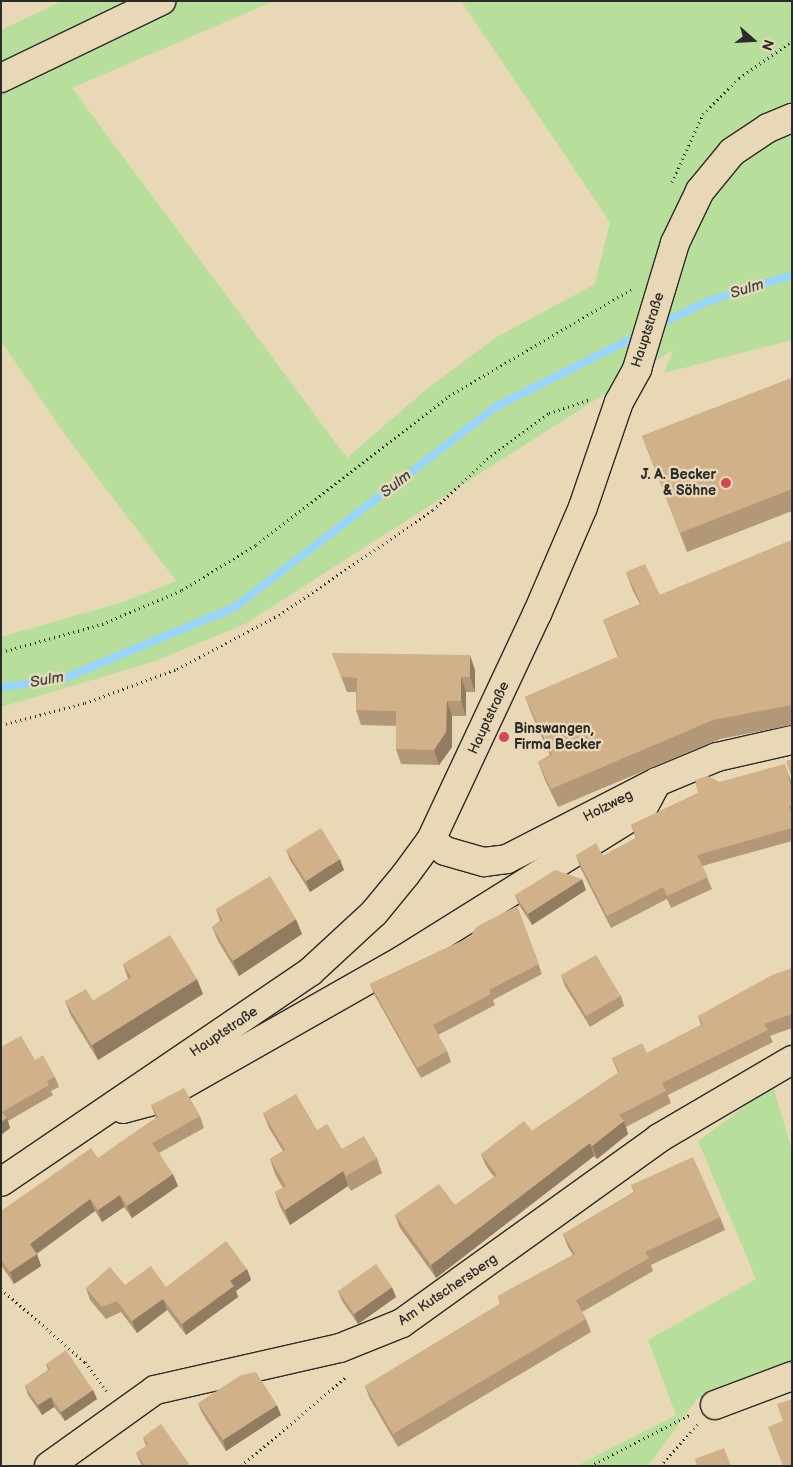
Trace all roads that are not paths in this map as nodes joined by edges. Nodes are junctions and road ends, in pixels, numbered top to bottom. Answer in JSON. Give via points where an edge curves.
{"nodes":[{"id":1,"x":161,"y":1,"type":"edge"},
{"id":2,"x":1,"y":78,"type":"edge"},
{"id":3,"x":792,"y":118,"type":"edge"},
{"id":4,"x":792,"y":740,"type":"edge"},
{"id":5,"x":657,"y":782,"type":"junction"},
{"id":6,"x":431,"y":840,"type":"junction"},
{"id":7,"x":792,"y":1060,"type":"edge"},
{"id":8,"x":109,"y":1113,"type":"junction"},
{"id":9,"x":1,"y":1182,"type":"edge"},
{"id":10,"x":792,"y":1376,"type":"edge"},
{"id":11,"x":715,"y":1405,"type":"road end"},
{"id":12,"x":49,"y":1466,"type":"edge"}],
"edges":[{"from":1,"to":2,"type":"street"},
{"from":3,"to":6,"type":"street","name":"Hauptstraße","via":[[768,128],[732,152],[700,191],[675,243],[637,369],[619,402],[572,534]]},
{"from":4,"to":5,"type":"street","name":"Holzweg","via":[[718,757]]},
{"from":5,"to":6,"type":"street","name":"Holzweg","via":[[507,859],[484,862],[445,851]]},
{"from":5,"to":8,"type":"street","via":[[642,810],[402,960],[156,1100]]},
{"from":6,"to":8,"type":"street","name":"Hauptstraße","via":[[374,913],[310,972]]},
{"from":7,"to":12,"type":"street","name":"Am Kutschersberg","via":[[659,1138],[402,1323],[340,1348],[155,1390]]},
{"from":8,"to":9,"type":"street","name":"Hauptstraße"},
{"from":10,"to":11,"type":"street"}]}
